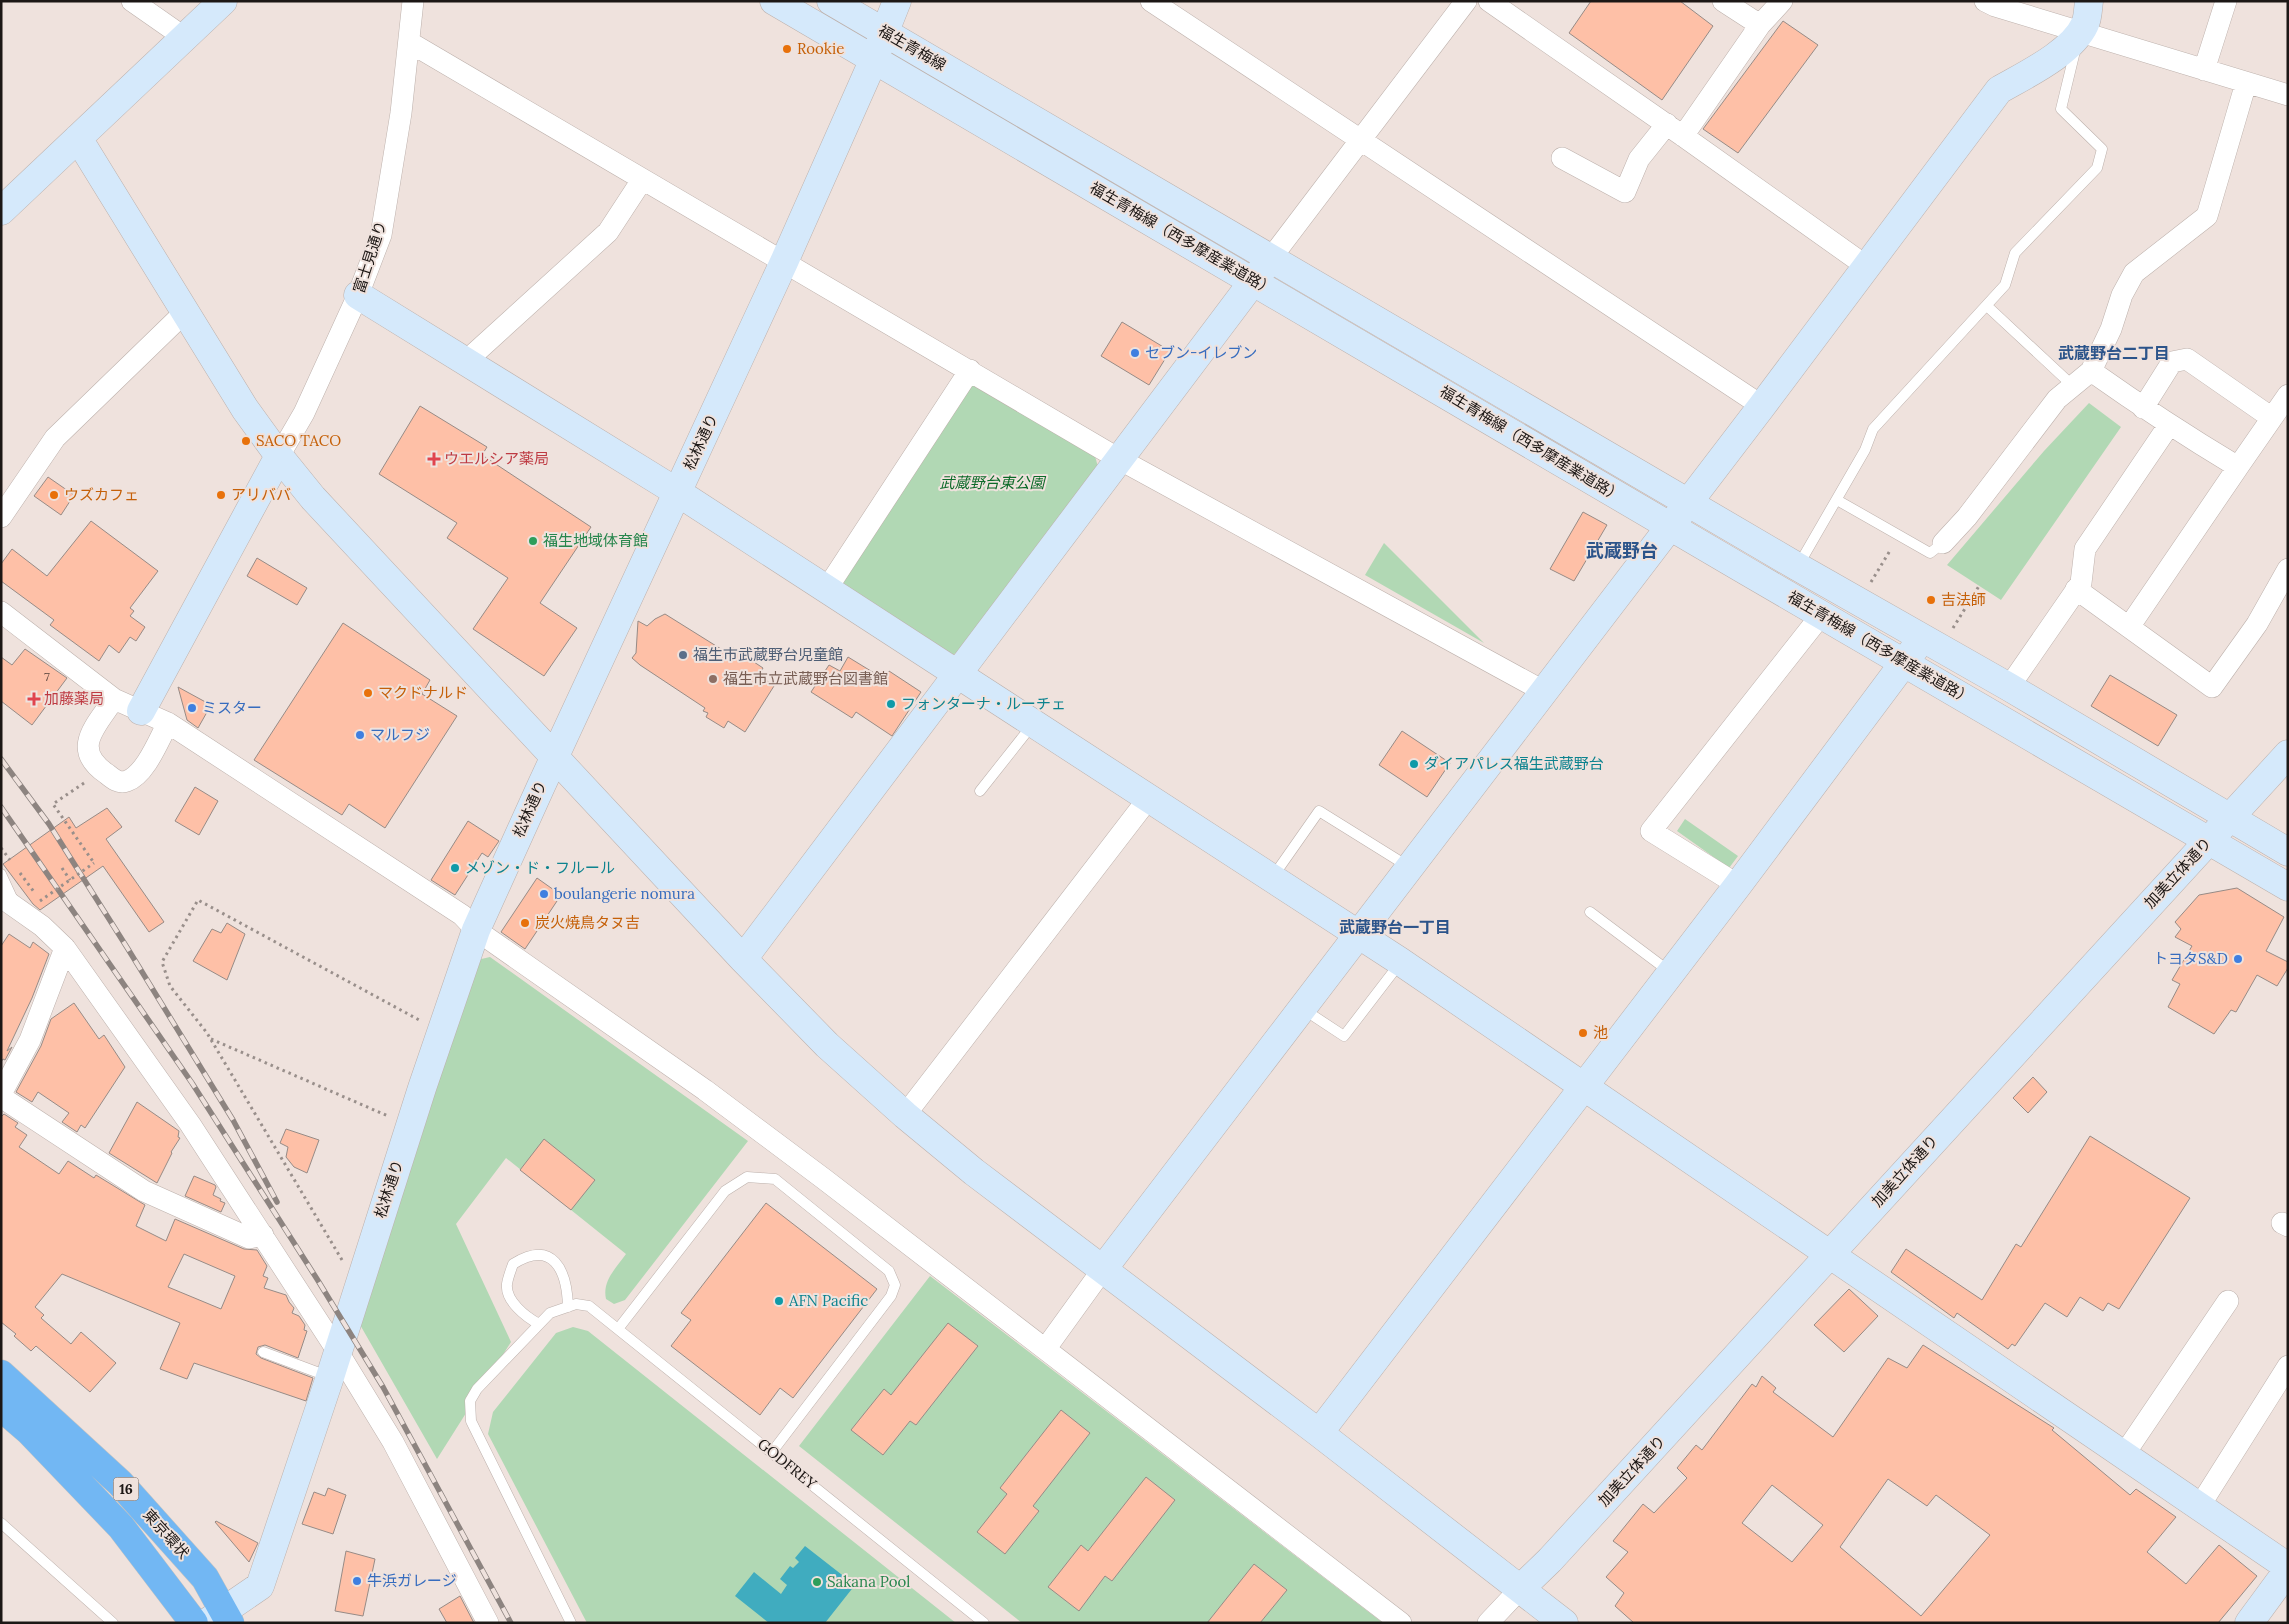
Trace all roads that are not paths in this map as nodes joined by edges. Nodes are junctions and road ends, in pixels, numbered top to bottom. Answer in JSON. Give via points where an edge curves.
{"nodes":[{"id":1,"x":132,"y":1,"type":"edge"},
{"id":2,"x":223,"y":1,"type":"edge"},
{"id":3,"x":413,"y":1,"type":"edge"},
{"id":4,"x":774,"y":1,"type":"edge"},
{"id":5,"x":831,"y":1,"type":"edge"},
{"id":6,"x":897,"y":1,"type":"edge"},
{"id":7,"x":1151,"y":1,"type":"edge"},
{"id":8,"x":1466,"y":1,"type":"edge"},
{"id":9,"x":1489,"y":1,"type":"edge"},
{"id":10,"x":1724,"y":1,"type":"edge"},
{"id":11,"x":1782,"y":1,"type":"edge"},
{"id":12,"x":1985,"y":1,"type":"edge"},
{"id":13,"x":2089,"y":1,"type":"edge"},
{"id":14,"x":2226,"y":1,"type":"edge"},
{"id":15,"x":1760,"y":26,"type":"junction"},
{"id":16,"x":883,"y":31,"type":"junction"},
{"id":17,"x":2080,"y":32,"type":"junction"},
{"id":18,"x":185,"y":38,"type":"junction"},
{"id":19,"x":408,"y":42,"type":"junction"},
{"id":20,"x":874,"y":59,"type":"junction"},
{"id":21,"x":2204,"y":70,"type":"junction"},
{"id":22,"x":2246,"y":83,"type":"junction"},
{"id":23,"x":2288,"y":95,"type":"edge"},
{"id":24,"x":993,"y":96,"type":"joint"},
{"id":25,"x":1675,"y":130,"type":"junction"},
{"id":26,"x":78,"y":138,"type":"junction"},
{"id":27,"x":1360,"y":138,"type":"junction"},
{"id":28,"x":1562,"y":158,"type":"dead end"},
{"id":29,"x":642,"y":180,"type":"junction"},
{"id":30,"x":1,"y":211,"type":"edge"},
{"id":31,"x":1271,"y":258,"type":"junction"},
{"id":32,"x":784,"y":262,"type":"junction"},
{"id":33,"x":1866,"y":266,"type":"junction"},
{"id":34,"x":1254,"y":281,"type":"junction"},
{"id":35,"x":358,"y":295,"type":"junction"},
{"id":36,"x":1987,"y":306,"type":"junction"},
{"id":37,"x":186,"y":311,"type":"junction"},
{"id":38,"x":465,"y":362,"type":"junction"},
{"id":39,"x":970,"y":370,"type":"junction"},
{"id":40,"x":2091,"y":371,"type":"junction"},
{"id":41,"x":2073,"y":386,"type":"junction"},
{"id":42,"x":2288,"y":395,"type":"edge"},
{"id":43,"x":1762,"y":406,"type":"junction"},
{"id":44,"x":2143,"y":408,"type":"junction"},
{"id":45,"x":2272,"y":418,"type":"junction"},
{"id":46,"x":2169,"y":425,"type":"junction"},
{"id":47,"x":279,"y":456,"type":"junction"},
{"id":48,"x":1119,"y":460,"type":"junction"},
{"id":49,"x":2238,"y":467,"type":"junction"},
{"id":50,"x":678,"y":492,"type":"junction"},
{"id":51,"x":1837,"y":500,"type":"junction"},
{"id":52,"x":1687,"y":503,"type":"junction"},
{"id":53,"x":1,"y":517,"type":"edge"},
{"id":54,"x":1671,"y":527,"type":"junction"},
{"id":55,"x":1943,"y":543,"type":"joint"},
{"id":56,"x":1798,"y":567,"type":"junction"},
{"id":57,"x":2288,"y":570,"type":"edge"},
{"id":58,"x":2076,"y":589,"type":"junction"},
{"id":59,"x":826,"y":590,"type":"junction"},
{"id":60,"x":1,"y":612,"type":"edge"},
{"id":61,"x":1822,"y":614,"type":"junction"},
{"id":62,"x":2129,"y":627,"type":"junction"},
{"id":63,"x":1931,"y":643,"type":"junction"},
{"id":64,"x":1905,"y":662,"type":"junction"},
{"id":65,"x":958,"y":672,"type":"junction"},
{"id":66,"x":2009,"y":687,"type":"junction"},
{"id":67,"x":1544,"y":692,"type":"junction"},
{"id":68,"x":114,"y":699,"type":"junction"},
{"id":69,"x":141,"y":711,"type":"junction"},
{"id":70,"x":168,"y":723,"type":"junction"},
{"id":71,"x":1033,"y":724,"type":"junction"},
{"id":72,"x":2288,"y":754,"type":"edge"},
{"id":73,"x":554,"y":758,"type":"junction"},
{"id":74,"x":980,"y":791,"type":"dead end"},
{"id":75,"x":1148,"y":799,"type":"junction"},
{"id":76,"x":2230,"y":817,"type":"junction"},
{"id":77,"x":2208,"y":840,"type":"junction"},
{"id":78,"x":2288,"y":852,"type":"edge"},
{"id":79,"x":1410,"y":868,"type":"junction"},
{"id":80,"x":1,"y":874,"type":"edge"},
{"id":81,"x":1272,"y":878,"type":"junction"},
{"id":82,"x":1738,"y":885,"type":"junction"},
{"id":83,"x":2288,"y":887,"type":"edge"},
{"id":84,"x":9,"y":902,"type":"edge"},
{"id":85,"x":1590,"y":912,"type":"dead end"},
{"id":86,"x":476,"y":930,"type":"junction"},
{"id":87,"x":1360,"y":935,"type":"junction"},
{"id":88,"x":65,"y":948,"type":"junction"},
{"id":89,"x":743,"y":960,"type":"junction"},
{"id":90,"x":1401,"y":962,"type":"junction"},
{"id":91,"x":1670,"y":973,"type":"junction"},
{"id":92,"x":1303,"y":1009,"type":"junction"},
{"id":93,"x":3,"y":1087,"type":"edge"},
{"id":94,"x":1584,"y":1087,"type":"junction"},
{"id":95,"x":905,"y":1115,"type":"junction"},
{"id":96,"x":263,"y":1235,"type":"junction"},
{"id":97,"x":1829,"y":1254,"type":"junction"},
{"id":98,"x":1103,"y":1269,"type":"junction"},
{"id":99,"x":2228,"y":1301,"type":"dead end"},
{"id":100,"x":568,"y":1306,"type":"junction"},
{"id":101,"x":539,"y":1324,"type":"junction"},
{"id":102,"x":618,"y":1329,"type":"junction"},
{"id":103,"x":1046,"y":1348,"type":"junction"},
{"id":104,"x":263,"y":1352,"type":"dead end"},
{"id":105,"x":334,"y":1364,"type":"junction"},
{"id":106,"x":2288,"y":1366,"type":"edge"},
{"id":107,"x":1,"y":1374,"type":"edge"},
{"id":108,"x":1,"y":1407,"type":"edge"},
{"id":109,"x":1319,"y":1433,"type":"junction"},
{"id":110,"x":772,"y":1452,"type":"junction"},
{"id":111,"x":2123,"y":1456,"type":"junction"},
{"id":112,"x":2199,"y":1507,"type":"junction"},
{"id":113,"x":1,"y":1523,"type":"edge"},
{"id":114,"x":2288,"y":1569,"type":"edge"},
{"id":115,"x":1521,"y":1588,"type":"junction"},
{"id":116,"x":220,"y":1619,"type":"edge"},
{"id":117,"x":113,"y":1623,"type":"edge"},
{"id":118,"x":194,"y":1623,"type":"edge"},
{"id":119,"x":488,"y":1623,"type":"edge"},
{"id":120,"x":571,"y":1623,"type":"edge"},
{"id":121,"x":984,"y":1623,"type":"edge"},
{"id":122,"x":1401,"y":1623,"type":"edge"},
{"id":123,"x":1488,"y":1623,"type":"edge"},
{"id":124,"x":1564,"y":1623,"type":"edge"},
{"id":125,"x":2249,"y":1623,"type":"edge"}],
"edges":[{"from":1,"to":18,"type":"street"},
{"from":2,"to":18,"type":"street"},
{"from":3,"to":19,"type":"street","name":"富士見通り"},
{"from":4,"to":20,"type":"street","name":"福生青梅線（西多摩産業道路）"},
{"from":5,"to":16,"type":"street","name":"福生青梅線"},
{"from":6,"to":16,"type":"street","name":"松林通り"},
{"from":7,"to":27,"type":"street"},
{"from":8,"to":27,"type":"street"},
{"from":9,"to":25,"type":"street"},
{"from":10,"to":15,"type":"street"},
{"from":11,"to":15,"type":"street"},
{"from":12,"to":17,"type":"street"},
{"from":13,"to":17,"type":"street","via":[[2086,23]]},
{"from":14,"to":21,"type":"street"},
{"from":15,"to":25,"type":"street"},
{"from":16,"to":20,"type":"street","name":"松林通り"},
{"from":16,"to":24,"type":"street","name":"福生青梅線"},
{"from":17,"to":21,"type":"street"},
{"from":17,"to":33,"type":"street","via":[[2054,59],[1999,90]]},
{"from":17,"to":36,"type":"lane","via":[[2061,109],[2102,149],[2097,168],[2015,254],[2005,285]]},
{"from":18,"to":26,"type":"street"},
{"from":19,"to":29,"type":"street"},
{"from":19,"to":35,"type":"street","name":"富士見通り","via":[[392,178],[381,235]]},
{"from":20,"to":32,"type":"street","name":"松林通り"},
{"from":20,"to":34,"type":"street","name":"福生青梅線（西多摩産業道路）"},
{"from":21,"to":22,"type":"street"},
{"from":22,"to":23,"type":"street"},
{"from":22,"to":40,"type":"street","via":[[2207,216],[2134,273]]},
{"from":24,"to":31,"type":"street","name":"福生青梅線（西多摩産業道路）"},
{"from":25,"to":28,"type":"street","via":[[1639,160],[1625,192]]},
{"from":25,"to":33,"type":"street"},
{"from":26,"to":30,"type":"street"},
{"from":26,"to":37,"type":"street"},
{"from":27,"to":31,"type":"street"},
{"from":27,"to":43,"type":"street"},
{"from":29,"to":32,"type":"street"},
{"from":29,"to":38,"type":"street","via":[[608,232]]},
{"from":31,"to":34,"type":"street"},
{"from":31,"to":52,"type":"street","name":"福生青梅線（西多摩産業道路）"},
{"from":32,"to":39,"type":"street"},
{"from":32,"to":50,"type":"street","name":"松林通り"},
{"from":33,"to":43,"type":"street"},
{"from":34,"to":48,"type":"street"},
{"from":34,"to":54,"type":"street","name":"福生青梅線（西多摩産業道路）"},
{"from":35,"to":38,"type":"street"},
{"from":35,"to":47,"type":"street","name":"富士見通り","via":[[304,413]]},
{"from":36,"to":41,"type":"lane"},
{"from":36,"to":51,"type":"lane","via":[[1873,428],[1865,450]]},
{"from":37,"to":47,"type":"street","via":[[245,409]]},
{"from":37,"to":53,"type":"street","via":[[55,438]]},
{"from":38,"to":50,"type":"street"},
{"from":39,"to":48,"type":"street"},
{"from":39,"to":59,"type":"street"},
{"from":40,"to":41,"type":"street"},
{"from":40,"to":44,"type":"street"},
{"from":41,"to":55,"type":"street","via":[[2057,399],[1967,518]]},
{"from":42,"to":45,"type":"street"},
{"from":43,"to":52,"type":"street"},
{"from":44,"to":45,"type":"street","via":[[2172,362],[2186,359]]},
{"from":44,"to":46,"type":"street"},
{"from":45,"to":49,"type":"street"},
{"from":46,"to":49,"type":"street"},
{"from":46,"to":58,"type":"street","via":[[2085,549],[2081,583]]},
{"from":47,"to":69,"type":"street"},
{"from":47,"to":73,"type":"street","via":[[313,498]]},
{"from":48,"to":65,"type":"street"},
{"from":48,"to":67,"type":"street"},
{"from":49,"to":62,"type":"street"},
{"from":50,"to":59,"type":"street"},
{"from":50,"to":73,"type":"street","name":"松林通り"},
{"from":51,"to":55,"type":"lane","via":[[1930,553]]},
{"from":51,"to":56,"type":"lane"},
{"from":52,"to":54,"type":"street"},
{"from":52,"to":56,"type":"street","name":"福生青梅線（西多摩産業道路）"},
{"from":54,"to":61,"type":"street","name":"福生青梅線（西多摩産業道路）"},
{"from":54,"to":67,"type":"street"},
{"from":56,"to":63,"type":"street","name":"福生青梅線（西多摩産業道路）"},
{"from":57,"to":62,"type":"street","via":[[2257,624],[2212,687]]},
{"from":58,"to":62,"type":"street"},
{"from":58,"to":66,"type":"street"},
{"from":59,"to":65,"type":"street"},
{"from":60,"to":68,"type":"street"},
{"from":61,"to":64,"type":"street","name":"福生青梅線（西多摩産業道路）"},
{"from":61,"to":82,"type":"street","via":[[1651,831]]},
{"from":63,"to":64,"type":"street"},
{"from":63,"to":66,"type":"street","name":"福生青梅線（西多摩産業道路）"},
{"from":64,"to":77,"type":"street","name":"福生青梅線（西多摩産業道路）"},
{"from":64,"to":82,"type":"street"},
{"from":65,"to":71,"type":"street"},
{"from":65,"to":89,"type":"street"},
{"from":66,"to":76,"type":"street","name":"福生青梅線（西多摩産業道路）"},
{"from":67,"to":79,"type":"street"},
{"from":68,"to":69,"type":"street"},
{"from":68,"to":70,"type":"street","via":[[88,739],[88,755],[97,768],[116,781],[127,782],[143,769]]},
{"from":69,"to":70,"type":"street"},
{"from":70,"to":86,"type":"street","via":[[462,915]]},
{"from":71,"to":74,"type":"lane"},
{"from":71,"to":75,"type":"street"},
{"from":72,"to":76,"type":"street","name":"加美立体通り"},
{"from":73,"to":86,"type":"street","name":"松林通り"},
{"from":73,"to":89,"type":"street"},
{"from":75,"to":81,"type":"street"},
{"from":75,"to":95,"type":"street"},
{"from":76,"to":77,"type":"street","name":"加美立体通り"},
{"from":76,"to":78,"type":"street","name":"福生青梅線（西多摩産業道路）"},
{"from":77,"to":83,"type":"street","name":"福生青梅線（西多摩産業道路）"},
{"from":77,"to":97,"type":"street","name":"加美立体通り"},
{"from":79,"to":81,"type":"lane","via":[[1319,810]]},
{"from":79,"to":87,"type":"street"},
{"from":80,"to":84,"type":"lane"},
{"from":81,"to":87,"type":"street"},
{"from":82,"to":91,"type":"street"},
{"from":84,"to":88,"type":"street"},
{"from":85,"to":91,"type":"lane"},
{"from":86,"to":103,"type":"street","via":[[705,1090]]},
{"from":86,"to":105,"type":"street","name":"松林通り"},
{"from":87,"to":90,"type":"street"},
{"from":87,"to":92,"type":"street"},
{"from":88,"to":93,"type":"street","via":[[30,1040]]},
{"from":88,"to":96,"type":"street","via":[[190,1124]]},
{"from":89,"to":95,"type":"street","via":[[827,1045]]},
{"from":90,"to":92,"type":"lane","via":[[1344,1036]]},
{"from":90,"to":94,"type":"street"},
{"from":91,"to":94,"type":"street"},
{"from":92,"to":98,"type":"street"},
{"from":93,"to":96,"type":"street","via":[[144,1191],[250,1238]]},
{"from":94,"to":97,"type":"street"},
{"from":94,"to":109,"type":"street"},
{"from":95,"to":98,"type":"street","via":[[974,1172]]},
{"from":96,"to":105,"type":"street"},
{"from":97,"to":111,"type":"street"},
{"from":97,"to":115,"type":"street","name":"加美立体通り"},
{"from":98,"to":103,"type":"street"},
{"from":98,"to":109,"type":"street"},
{"from":99,"to":111,"type":"street"},
{"from":100,"to":101,"type":"lane","via":[[550,1312]]},
{"from":100,"to":101,"type":"lane","via":[[561,1270],[553,1260],[540,1254],[526,1256],[513,1264],[507,1286],[514,1303],[525,1317]]},
{"from":100,"to":102,"type":"lane","name":"GODFREY","via":[[589,1306]]},
{"from":101,"to":120,"type":"lane","via":[[477,1389],[470,1401],[471,1421]]},
{"from":102,"to":110,"type":"lane","name":"GODFREY"},
{"from":102,"to":110,"type":"lane","via":[[725,1190],[747,1177],[776,1180],[889,1271],[895,1285],[892,1296]]},
{"from":103,"to":122,"type":"street"},
{"from":104,"to":105,"type":"lane"},
{"from":105,"to":116,"type":"street","name":"松林通り","via":[[260,1586]]},
{"from":105,"to":119,"type":"street","via":[[393,1442]]},
{"from":106,"to":112,"type":"street"},
{"from":107,"to":116,"type":"highway","name":"東京環状","number":"16","via":[[120,1483],[205,1578]]},
{"from":108,"to":118,"type":"highway","name":"東京環状","number":"16","via":[[29,1431],[121,1527]]},
{"from":109,"to":115,"type":"street"},
{"from":110,"to":121,"type":"lane","name":"GODFREY"},
{"from":111,"to":112,"type":"street"},
{"from":112,"to":114,"type":"street"},
{"from":113,"to":117,"type":"lane"},
{"from":114,"to":125,"type":"street"},
{"from":115,"to":123,"type":"street"},
{"from":115,"to":124,"type":"street"}]}
